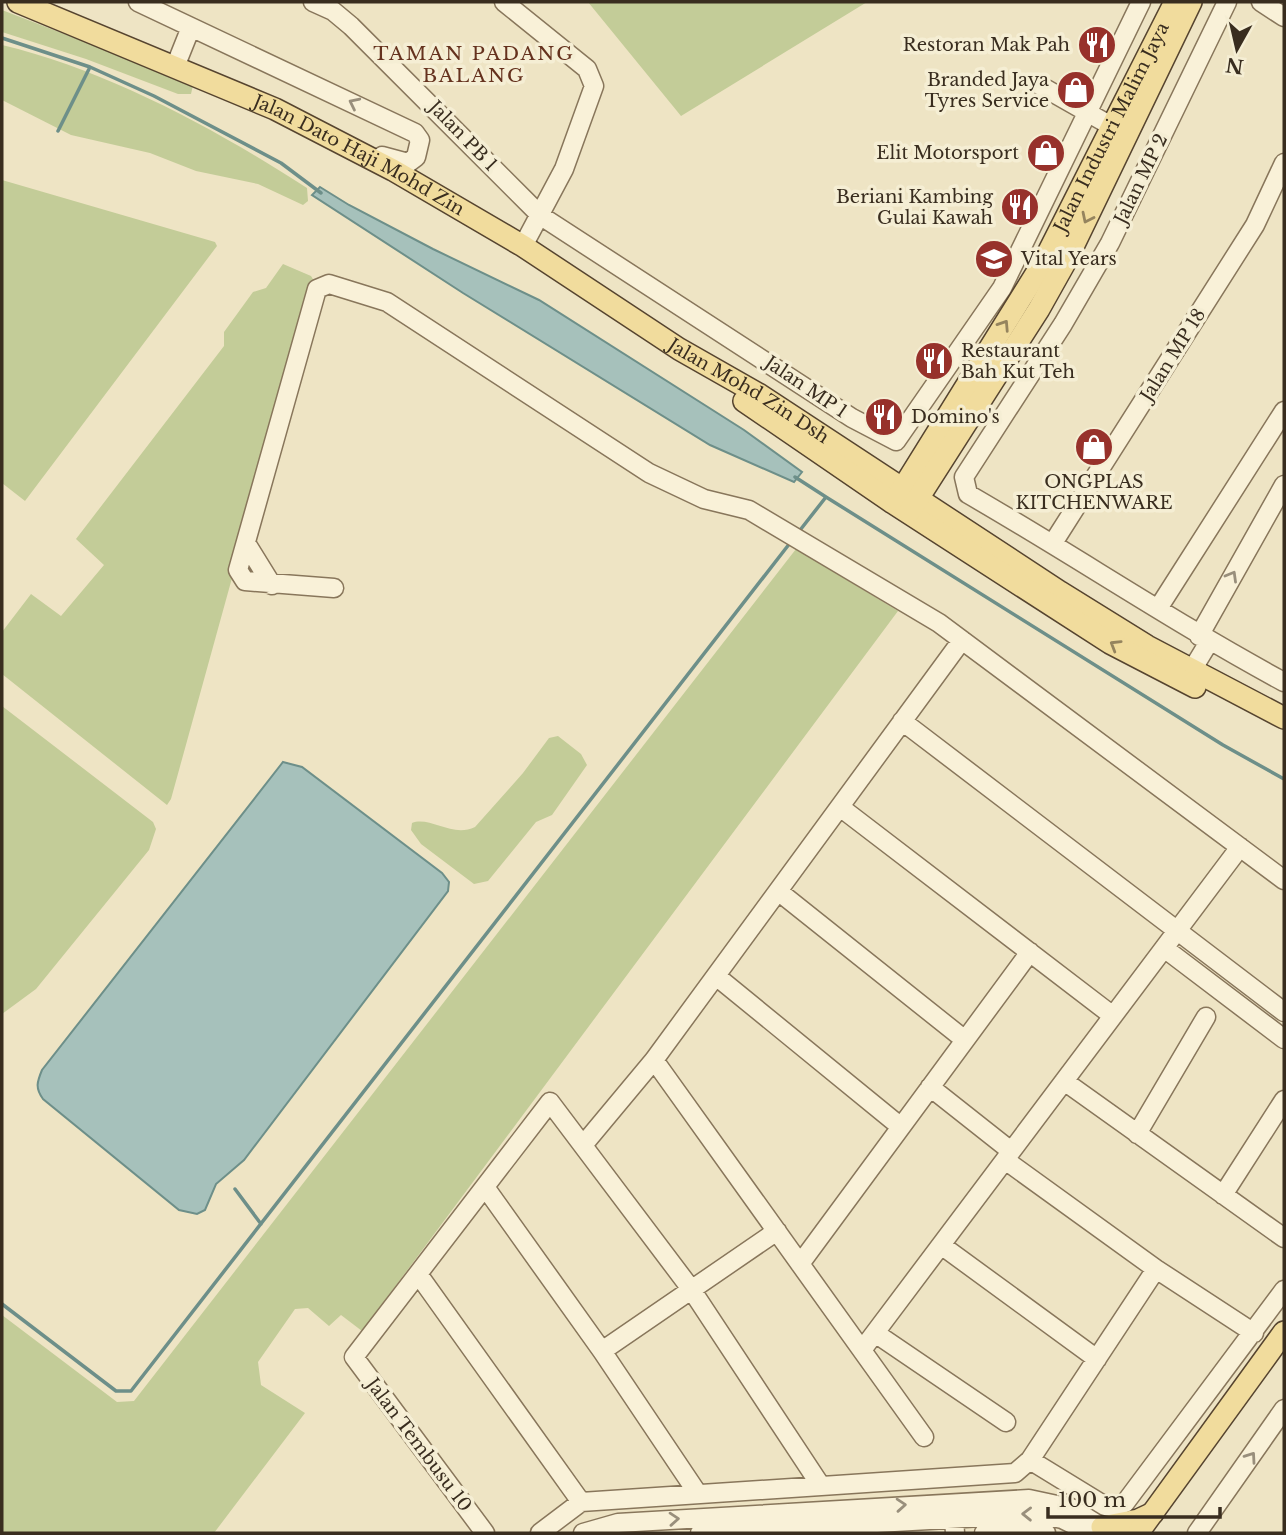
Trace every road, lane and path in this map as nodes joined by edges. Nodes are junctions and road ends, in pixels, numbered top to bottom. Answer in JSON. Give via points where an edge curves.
{"nodes":[{"id":1,"x":18,"y":2,"type":"edge"},
{"id":2,"x":138,"y":2,"type":"edge"},
{"id":3,"x":504,"y":2,"type":"edge"},
{"id":4,"x":1141,"y":2,"type":"edge"},
{"id":5,"x":1175,"y":2,"type":"edge"},
{"id":6,"x":1191,"y":2,"type":"edge"},
{"id":7,"x":1227,"y":2,"type":"edge"},
{"id":8,"x":316,"y":3,"type":"edge"},
{"id":9,"x":191,"y":27,"type":"junction"},
{"id":10,"x":175,"y":67,"type":"junction"},
{"id":11,"x":1041,"y":86,"type":"dead end"},
{"id":12,"x":1087,"y":113,"type":"junction"},
{"id":13,"x":1113,"y":127,"type":"junction"},
{"id":14,"x":324,"y":135,"type":"junction"},
{"id":15,"x":1284,"y":163,"type":"edge"},
{"id":16,"x":541,"y":216,"type":"junction"},
{"id":17,"x":523,"y":246,"type":"junction"},
{"id":18,"x":1039,"y":309,"type":"junction"},
{"id":19,"x":1063,"y":324,"type":"junction"},
{"id":20,"x":679,"y":349,"type":"junction"},
{"id":21,"x":1284,"y":411,"type":"edge"},
{"id":22,"x":938,"y":446,"type":"junction"},
{"id":23,"x":852,"y":457,"type":"junction"},
{"id":24,"x":1284,"y":485,"type":"edge"},
{"id":25,"x":905,"y":501,"type":"junction"},
{"id":26,"x":954,"y":523,"type":"junction"},
{"id":27,"x":1053,"y":543,"type":"junction"},
{"id":28,"x":334,"y":588,"type":"dead end"},
{"id":29,"x":1159,"y":607,"type":"junction"},
{"id":30,"x":1204,"y":639,"type":"junction"},
{"id":31,"x":962,"y":640,"type":"junction"},
{"id":32,"x":1192,"y":670,"type":"junction"},
{"id":33,"x":1284,"y":682,"type":"edge"},
{"id":34,"x":1284,"y":718,"type":"edge"},
{"id":35,"x":902,"y":722,"type":"junction"},
{"id":36,"x":1284,"y":733,"type":"edge"},
{"id":37,"x":839,"y":807,"type":"junction"},
{"id":38,"x":1240,"y":848,"type":"junction"},
{"id":39,"x":1284,"y":880,"type":"edge"},
{"id":40,"x":778,"y":891,"type":"junction"},
{"id":41,"x":1178,"y":931,"type":"junction"},
{"id":42,"x":1164,"y":948,"type":"junction"},
{"id":43,"x":1030,"y":952,"type":"junction"},
{"id":44,"x":716,"y":976,"type":"junction"},
{"id":45,"x":1284,"y":1012,"type":"edge"},
{"id":46,"x":1114,"y":1016,"type":"junction"},
{"id":47,"x":1206,"y":1017,"type":"dead end"},
{"id":48,"x":1284,"y":1038,"type":"edge"},
{"id":49,"x":965,"y":1040,"type":"junction"},
{"id":50,"x":654,"y":1060,"type":"junction"},
{"id":51,"x":1064,"y":1081,"type":"junction"},
{"id":52,"x":930,"y":1087,"type":"junction"},
{"id":53,"x":1284,"y":1100,"type":"edge"},
{"id":54,"x":901,"y":1127,"type":"junction"},
{"id":55,"x":1137,"y":1133,"type":"junction"},
{"id":56,"x":584,"y":1144,"type":"junction"},
{"id":57,"x":1008,"y":1156,"type":"junction"},
{"id":58,"x":485,"y":1187,"type":"junction"},
{"id":59,"x":1223,"y":1195,"type":"junction"},
{"id":60,"x":776,"y":1231,"type":"junction"},
{"id":61,"x":1284,"y":1238,"type":"edge"},
{"id":62,"x":941,"y":1245,"type":"junction"},
{"id":63,"x":800,"y":1264,"type":"junction"},
{"id":64,"x":1156,"y":1269,"type":"junction"},
{"id":65,"x":418,"y":1274,"type":"junction"},
{"id":66,"x":691,"y":1290,"type":"junction"},
{"id":67,"x":1284,"y":1290,"type":"edge"},
{"id":68,"x":1284,"y":1332,"type":"edge"},
{"id":69,"x":875,"y":1333,"type":"junction"},
{"id":70,"x":1254,"y":1333,"type":"junction"},
{"id":71,"x":862,"y":1350,"type":"junction"},
{"id":72,"x":602,"y":1351,"type":"junction"},
{"id":73,"x":1097,"y":1359,"type":"junction"},
{"id":74,"x":1284,"y":1409,"type":"edge"},
{"id":75,"x":1006,"y":1422,"type":"dead end"},
{"id":76,"x":924,"y":1437,"type":"dead end"},
{"id":77,"x":1030,"y":1460,"type":"junction"},
{"id":78,"x":953,"y":1477,"type":"junction"},
{"id":79,"x":821,"y":1486,"type":"junction"},
{"id":80,"x":698,"y":1494,"type":"junction"},
{"id":81,"x":581,"y":1502,"type":"junction"},
{"id":82,"x":1153,"y":1513,"type":"junction"},
{"id":83,"x":954,"y":1517,"type":"edge"},
{"id":84,"x":1101,"y":1531,"type":"edge"},
{"id":85,"x":485,"y":1533,"type":"edge"},
{"id":86,"x":540,"y":1533,"type":"edge"},
{"id":87,"x":583,"y":1533,"type":"edge"},
{"id":88,"x":700,"y":1533,"type":"edge"},
{"id":89,"x":984,"y":1533,"type":"edge"},
{"id":90,"x":1046,"y":1533,"type":"edge"},
{"id":91,"x":1138,"y":1533,"type":"edge"},
{"id":92,"x":1197,"y":1533,"type":"edge"}],
"edges":[{"from":1,"to":10,"type":"main road","name":"Jalan Dato Haji Mohd Zin"},
{"from":2,"to":9,"type":"street"},
{"from":3,"to":16,"type":"street","via":[[587,69],[594,80],[564,169]]},
{"from":4,"to":12,"type":"street","name":"Jalan MP 1"},
{"from":5,"to":13,"type":"main road","name":"Jalan Industri Malim Jaya"},
{"from":6,"to":18,"type":"main road","name":"Jalan Industri Malim Jaya","one_way":true},
{"from":7,"to":19,"type":"street","name":"Jalan MP 2","via":[[1110,243]]},
{"from":8,"to":16,"type":"street","name":"Jalan PB 1","via":[[342,19],[402,75]]},
{"from":9,"to":10,"type":"street"},
{"from":14,"to":9,"type":"street","one_way":true,"via":[[348,140],[396,162],[408,163],[420,148],[415,133]]},
{"from":10,"to":14,"type":"main road","name":"Jalan Dato Haji Mohd Zin"},
{"from":11,"to":12,"type":"street"},
{"from":12,"to":13,"type":"street"},
{"from":12,"to":16,"type":"street","name":"Jalan MP 1","via":[[1002,288],[896,441],[852,418]]},
{"from":22,"to":13,"type":"main road","name":"Jalan Industri Malim Jaya","one_way":true,"via":[[1044,261]]},
{"from":14,"to":17,"type":"main road","name":"Jalan Dato Haji Mohd Zin"},
{"from":15,"to":27,"type":"street","name":"Jalan MP 18","via":[[1255,225]]},
{"from":16,"to":17,"type":"street"},
{"from":17,"to":20,"type":"main road","name":"Jalan Dato Haji Mohd Zin"},
{"from":18,"to":19,"type":"street"},
{"from":18,"to":22,"type":"main road","name":"Jalan Industri Malim Jaya"},
{"from":19,"to":27,"type":"street","name":"Jalan MP 2","via":[[964,477],[968,494]]},
{"from":20,"to":23,"type":"main road","name":"Jalan Mohd Zin Dsh","via":[[760,395]]},
{"from":20,"to":25,"type":"main road","name":"Jalan Mohd Zin Dsh","via":[[753,408]]},
{"from":21,"to":29,"type":"street"},
{"from":22,"to":23,"type":"main road","via":[[899,465]]},
{"from":22,"to":25,"type":"main road","name":"Jalan Industri Malim Jaya"},
{"from":22,"to":26,"type":"main road","via":[[936,491]]},
{"from":23,"to":25,"type":"main road","name":"Jalan Mohd Zin Dsh"},
{"from":30,"to":24,"type":"street","one_way":true},
{"from":25,"to":26,"type":"main road","name":"Jalan Mohd Zin Dsh"},
{"from":36,"to":25,"type":"main road","name":"Jalan Mohd Zin Dsh","one_way":true,"via":[[1110,643]]},
{"from":26,"to":32,"type":"main road","name":"Jalan Mohd Zin Dsh"},
{"from":27,"to":29,"type":"street"},
{"from":28,"to":31,"type":"street","via":[[272,585],[246,543],[317,289],[329,284],[387,302],[649,473],[704,499],[734,504]]},
{"from":29,"to":30,"type":"street"},
{"from":30,"to":32,"type":"street"},
{"from":30,"to":33,"type":"street"},
{"from":31,"to":35,"type":"street"},
{"from":31,"to":38,"type":"street"},
{"from":32,"to":34,"type":"main road","name":"Jalan Mohd Zin Dsh"},
{"from":35,"to":37,"type":"street"},
{"from":35,"to":41,"type":"street"},
{"from":37,"to":40,"type":"street"},
{"from":37,"to":43,"type":"street"},
{"from":38,"to":39,"type":"street"},
{"from":38,"to":41,"type":"street"},
{"from":40,"to":44,"type":"street"},
{"from":40,"to":49,"type":"street"},
{"from":41,"to":42,"type":"street"},
{"from":41,"to":45,"type":"street"},
{"from":42,"to":46,"type":"street"},
{"from":42,"to":48,"type":"street"},
{"from":43,"to":46,"type":"street"},
{"from":43,"to":49,"type":"street"},
{"from":44,"to":50,"type":"street"},
{"from":44,"to":54,"type":"street"},
{"from":46,"to":51,"type":"street"},
{"from":47,"to":55,"type":"street"},
{"from":49,"to":52,"type":"street"},
{"from":50,"to":56,"type":"street"},
{"from":50,"to":60,"type":"street"},
{"from":51,"to":55,"type":"street"},
{"from":51,"to":57,"type":"street"},
{"from":52,"to":54,"type":"street"},
{"from":52,"to":57,"type":"street"},
{"from":53,"to":59,"type":"street"},
{"from":54,"to":63,"type":"street"},
{"from":55,"to":59,"type":"street"},
{"from":56,"to":58,"type":"street","via":[[550,1102]]},
{"from":56,"to":66,"type":"street"},
{"from":57,"to":62,"type":"street"},
{"from":57,"to":64,"type":"street"},
{"from":58,"to":65,"type":"street"},
{"from":58,"to":72,"type":"street"},
{"from":59,"to":61,"type":"street"},
{"from":60,"to":63,"type":"street"},
{"from":60,"to":66,"type":"street"},
{"from":62,"to":69,"type":"street"},
{"from":62,"to":73,"type":"street"},
{"from":63,"to":71,"type":"street"},
{"from":64,"to":70,"type":"street"},
{"from":64,"to":73,"type":"street"},
{"from":65,"to":81,"type":"street"},
{"from":65,"to":85,"type":"street","name":"Jalan Tembusu 10","via":[[354,1357]]},
{"from":66,"to":72,"type":"street"},
{"from":66,"to":79,"type":"street"},
{"from":67,"to":70,"type":"street"},
{"from":68,"to":82,"type":"main road"},
{"from":69,"to":71,"type":"street"},
{"from":69,"to":75,"type":"street"},
{"from":70,"to":77,"type":"street","via":[[1125,1503],[1105,1506]]},
{"from":71,"to":76,"type":"street"},
{"from":72,"to":80,"type":"street"},
{"from":73,"to":77,"type":"street"},
{"from":92,"to":74,"type":"street","one_way":true},
{"from":77,"to":78,"type":"street","via":[[1015,1473]]},
{"from":78,"to":79,"type":"street"},
{"from":78,"to":83,"type":"street"},
{"from":79,"to":80,"type":"street"},
{"from":80,"to":81,"type":"street"},
{"from":81,"to":86,"type":"street"},
{"from":82,"to":84,"type":"main road"},
{"from":82,"to":91,"type":"main road"},
{"from":83,"to":84,"type":"street","via":[[1046,1500],[1071,1508]]},
{"from":87,"to":83,"type":"street","one_way":true,"via":[[618,1523]]},
{"from":83,"to":88,"type":"street"},
{"from":89,"to":90,"type":"street"}]}
